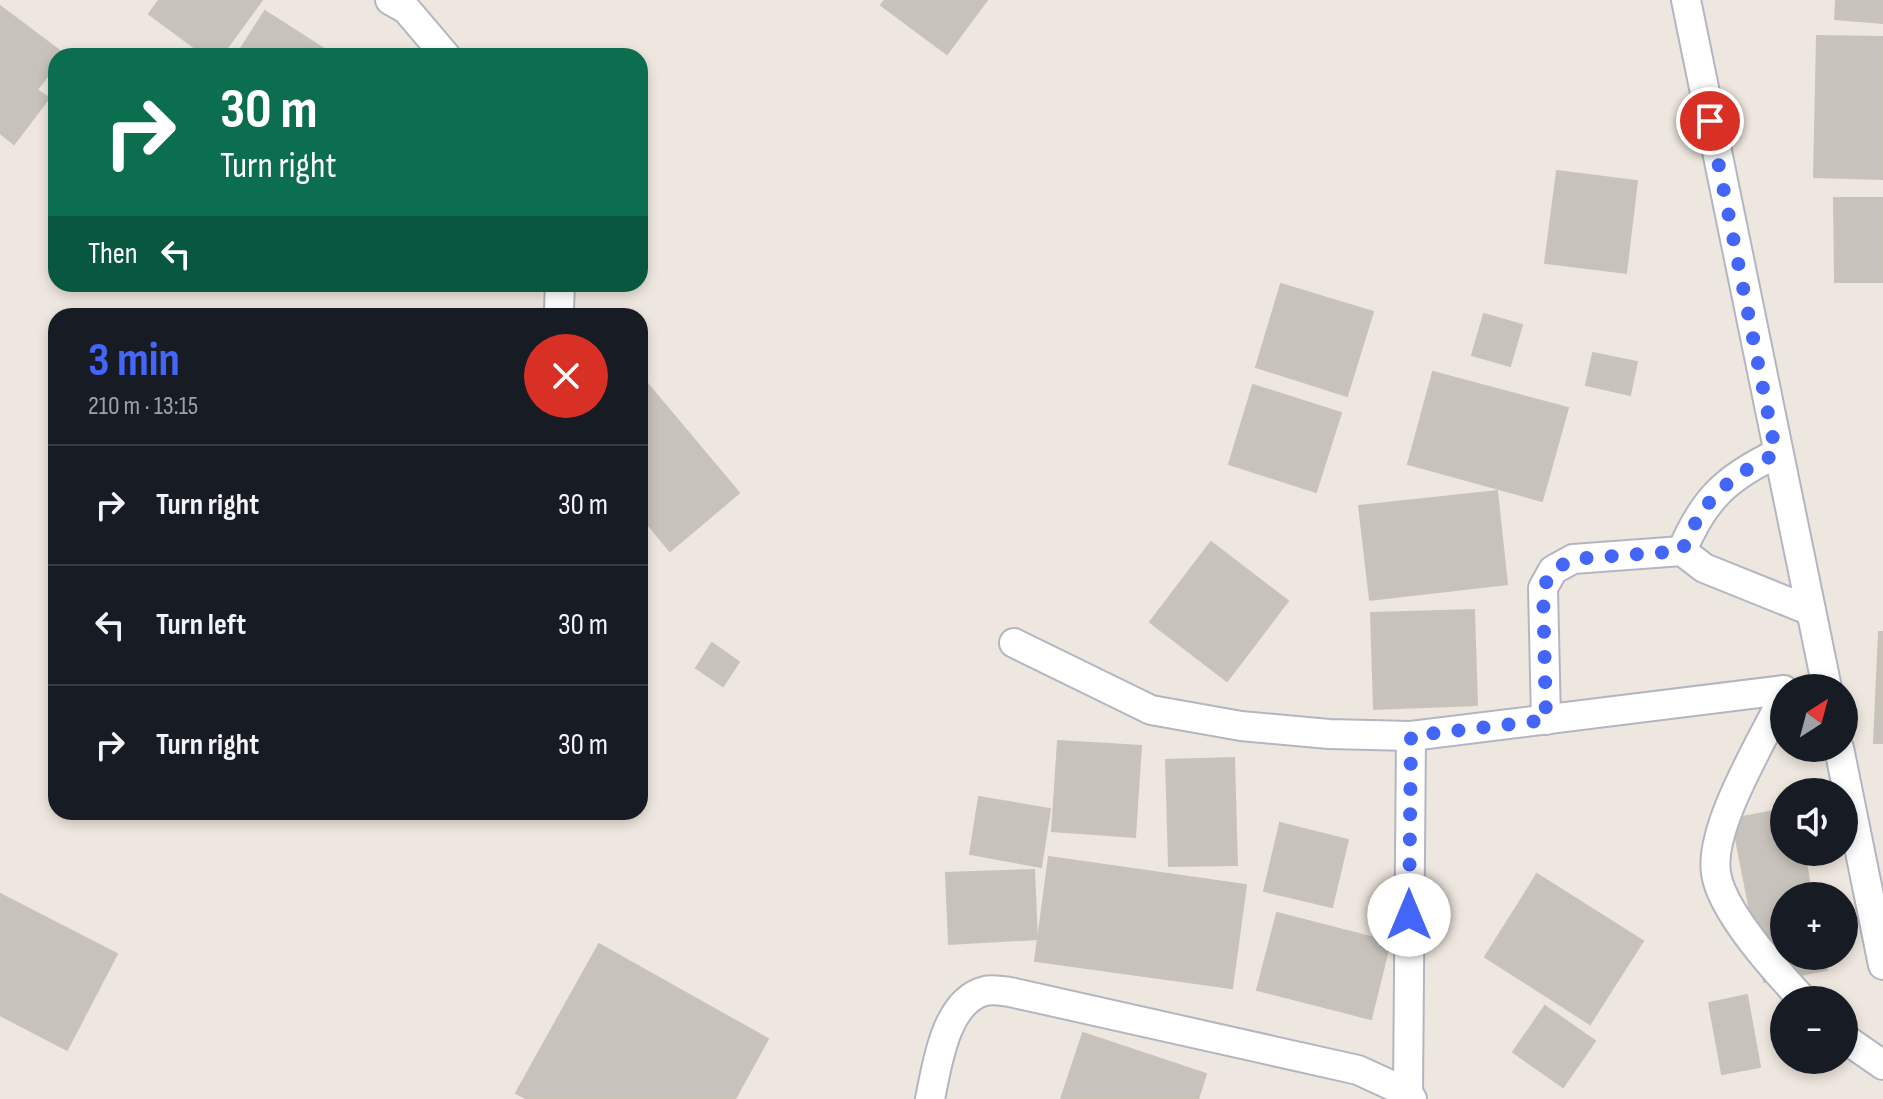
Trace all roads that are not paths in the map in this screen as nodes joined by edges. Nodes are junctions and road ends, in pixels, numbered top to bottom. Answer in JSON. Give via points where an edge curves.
{"nodes":[{"id":1,"x":390,"y":0,"type":"edge"},
{"id":2,"x":1686,"y":0,"type":"edge"},
{"id":3,"x":439,"y":48,"type":"edge"},
{"id":4,"x":1776,"y":454,"type":"junction"},
{"id":5,"x":1682,"y":551,"type":"junction"},
{"id":6,"x":1811,"y":611,"type":"junction"},
{"id":7,"x":1014,"y":643,"type":"dead end"},
{"id":8,"x":1817,"y":674,"type":"edge"},
{"id":9,"x":1770,"y":695,"type":"edge"},
{"id":10,"x":1546,"y":720,"type":"junction"},
{"id":11,"x":1770,"y":723,"type":"edge"},
{"id":12,"x":1411,"y":736,"type":"junction"},
{"id":13,"x":1842,"y":762,"type":"edge"},
{"id":14,"x":1883,"y":965,"type":"edge"},
{"id":15,"x":1792,"y":986,"type":"edge"},
{"id":16,"x":1858,"y":1048,"type":"edge"},
{"id":17,"x":1883,"y":1065,"type":"edge"},
{"id":18,"x":1410,"y":1096,"type":"edge"},
{"id":19,"x":930,"y":1099,"type":"edge"}],
"edges":[{"from":1,"to":3,"type":"street","via":[[406,9]]},
{"from":2,"to":4,"type":"street"},
{"from":4,"to":5,"type":"street","via":[[1740,471],[1710,499]]},
{"from":4,"to":6,"type":"street"},
{"from":5,"to":6,"type":"street","via":[[1704,568]]},
{"from":5,"to":10,"type":"street","via":[[1573,559],[1553,570],[1543,588]]},
{"from":6,"to":8,"type":"street"},
{"from":7,"to":12,"type":"street","via":[[1151,710],[1241,726]]},
{"from":9,"to":10,"type":"street"},
{"from":10,"to":12,"type":"street"},
{"from":11,"to":15,"type":"street","via":[[1718,836],[1716,875],[1735,917]]},
{"from":12,"to":18,"type":"street"},
{"from":13,"to":14,"type":"street"},
{"from":16,"to":17,"type":"street"},
{"from":18,"to":19,"type":"street","via":[[1358,1070],[1010,992],[984,991],[964,1004],[948,1028]]}]}
